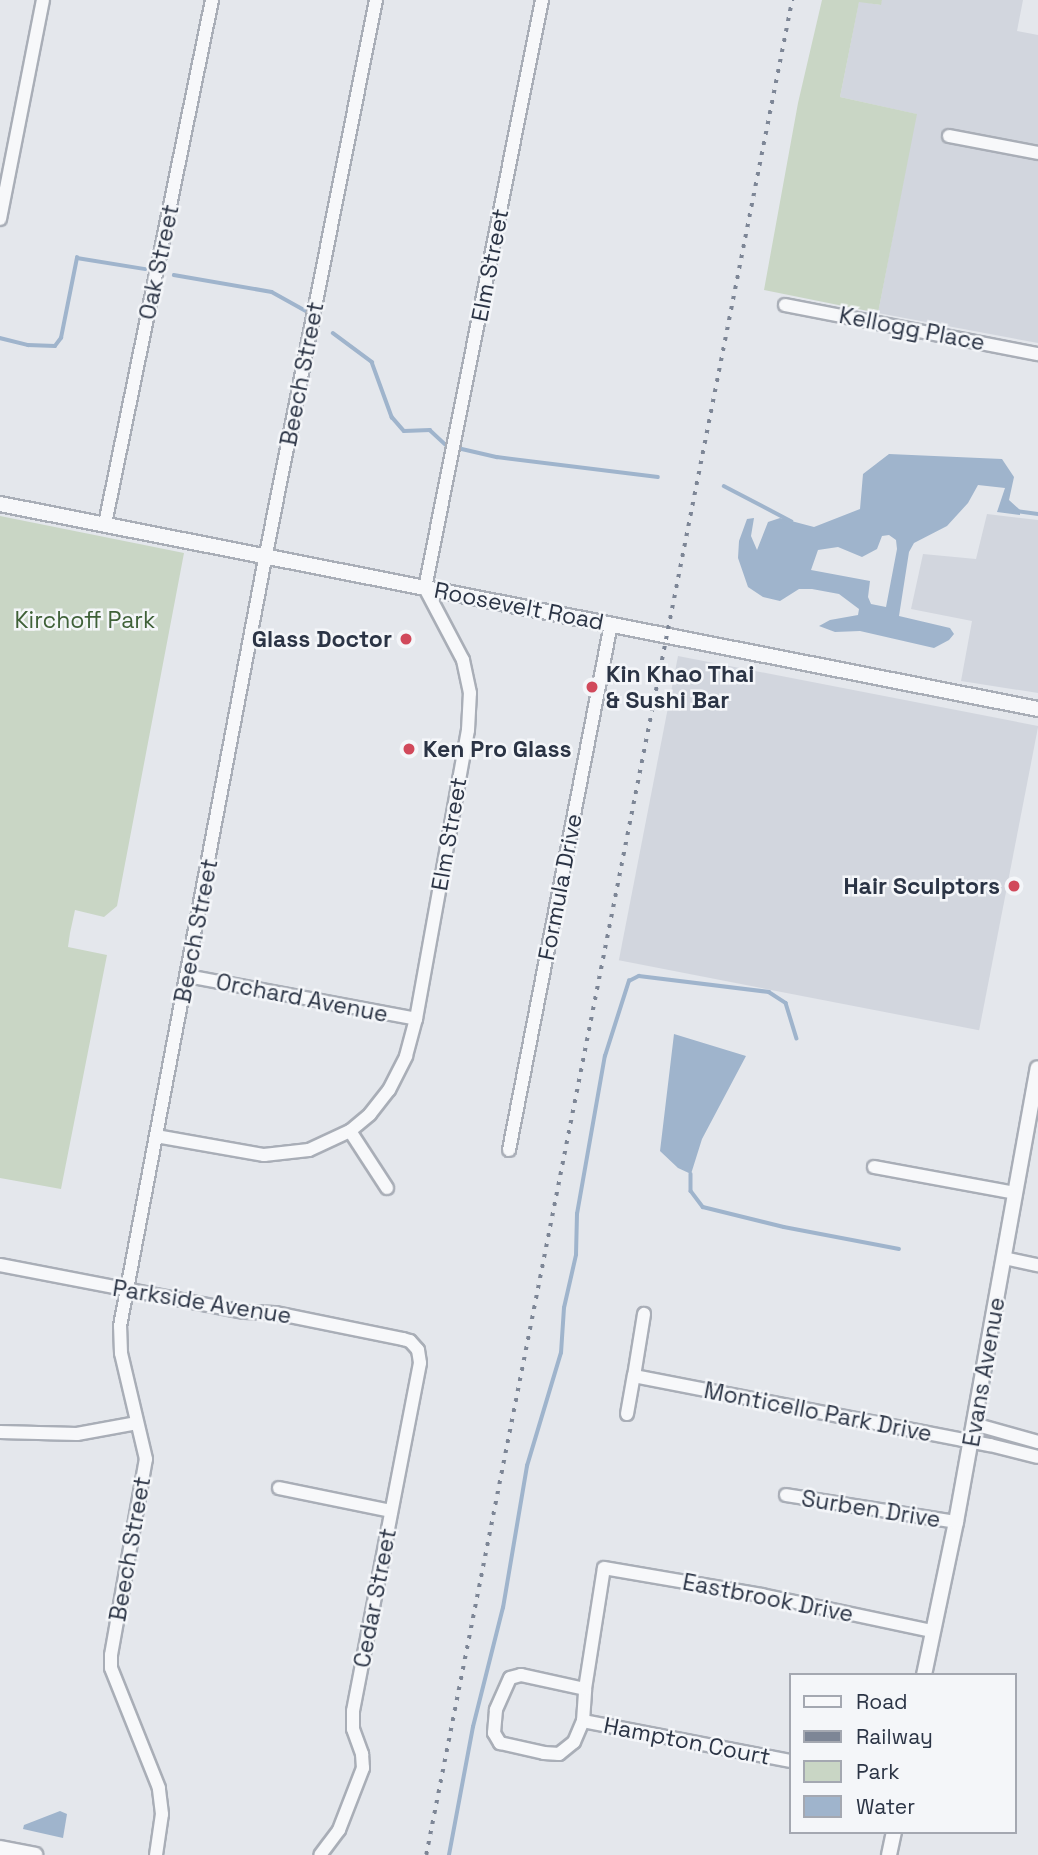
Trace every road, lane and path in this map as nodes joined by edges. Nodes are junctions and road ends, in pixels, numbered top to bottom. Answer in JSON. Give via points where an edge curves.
{"nodes":[{"id":1,"x":43,"y":0,"type":"edge"},
{"id":2,"x":212,"y":0,"type":"edge"},
{"id":3,"x":376,"y":0,"type":"edge"},
{"id":4,"x":542,"y":0,"type":"edge"},
{"id":5,"x":949,"y":136,"type":"dead end"},
{"id":6,"x":1038,"y":153,"type":"edge"},
{"id":7,"x":0,"y":219,"type":"edge"},
{"id":8,"x":785,"y":305,"type":"dead end"},
{"id":9,"x":1038,"y":354,"type":"edge"},
{"id":10,"x":0,"y":504,"type":"edge"},
{"id":11,"x":106,"y":524,"type":"junction"},
{"id":12,"x":266,"y":556,"type":"junction"},
{"id":13,"x":425,"y":588,"type":"junction"},
{"id":14,"x":611,"y":624,"type":"junction"},
{"id":15,"x":1038,"y":709,"type":"edge"},
{"id":16,"x":187,"y":976,"type":"junction"},
{"id":17,"x":416,"y":1019,"type":"junction"},
{"id":18,"x":1038,"y":1068,"type":"edge"},
{"id":19,"x":350,"y":1131,"type":"junction"},
{"id":20,"x":156,"y":1136,"type":"junction"},
{"id":21,"x":509,"y":1150,"type":"dead end"},
{"id":22,"x":874,"y":1167,"type":"dead end"},
{"id":23,"x":387,"y":1188,"type":"dead end"},
{"id":24,"x":1016,"y":1193,"type":"junction"},
{"id":25,"x":1004,"y":1258,"type":"junction"},
{"id":26,"x":0,"y":1265,"type":"edge"},
{"id":27,"x":1038,"y":1265,"type":"edge"},
{"id":28,"x":126,"y":1290,"type":"junction"},
{"id":29,"x":644,"y":1314,"type":"dead end"},
{"id":30,"x":403,"y":1339,"type":"joint"},
{"id":31,"x":634,"y":1376,"type":"junction"},
{"id":32,"x":627,"y":1414,"type":"dead end"},
{"id":33,"x":137,"y":1423,"type":"junction"},
{"id":34,"x":974,"y":1424,"type":"junction"},
{"id":35,"x":0,"y":1432,"type":"edge"},
{"id":36,"x":1038,"y":1442,"type":"edge"},
{"id":37,"x":971,"y":1443,"type":"junction"},
{"id":38,"x":1038,"y":1457,"type":"edge"},
{"id":39,"x":279,"y":1488,"type":"dead end"},
{"id":40,"x":786,"y":1495,"type":"dead end"},
{"id":41,"x":391,"y":1511,"type":"junction"},
{"id":42,"x":956,"y":1522,"type":"junction"},
{"id":43,"x":932,"y":1631,"type":"junction"},
{"id":44,"x":924,"y":1673,"type":"edge"},
{"id":45,"x":585,"y":1689,"type":"junction"},
{"id":46,"x":583,"y":1721,"type":"junction"},
{"id":47,"x":790,"y":1760,"type":"edge"},
{"id":48,"x":894,"y":1834,"type":"edge"},
{"id":49,"x":0,"y":1848,"type":"edge"},
{"id":50,"x":35,"y":1855,"type":"edge"},
{"id":51,"x":156,"y":1855,"type":"edge"},
{"id":52,"x":320,"y":1855,"type":"edge"},
{"id":53,"x":889,"y":1855,"type":"edge"}],
"edges":[{"from":1,"to":7,"type":"street"},
{"from":2,"to":11,"type":"street","name":"Oak Street"},
{"from":3,"to":12,"type":"street","name":"Beech Street"},
{"from":4,"to":13,"type":"street","name":"Elm Street"},
{"from":5,"to":6,"type":"street"},
{"from":8,"to":9,"type":"street","name":"Kellogg Place"},
{"from":10,"to":11,"type":"street","name":"Roosevelt Road"},
{"from":11,"to":12,"type":"street","name":"Roosevelt Road"},
{"from":12,"to":13,"type":"street","name":"Roosevelt Road"},
{"from":12,"to":16,"type":"street","name":"Beech Street"},
{"from":13,"to":14,"type":"street","name":"Roosevelt Road"},
{"from":13,"to":17,"type":"street","name":"Elm Street","via":[[463,660],[470,694],[468,730]]},
{"from":14,"to":15,"type":"street","name":"Roosevelt Road"},
{"from":14,"to":21,"type":"street","name":"Formula Drive"},
{"from":16,"to":17,"type":"street","name":"Orchard Avenue"},
{"from":16,"to":20,"type":"street","name":"Beech Street"},
{"from":17,"to":19,"type":"street","name":"Elm Street","via":[[390,1090]]},
{"from":18,"to":24,"type":"street","name":"Evans Avenue"},
{"from":19,"to":20,"type":"street","name":"Elm Street","via":[[309,1150],[280,1155]]},
{"from":19,"to":23,"type":"street"},
{"from":20,"to":28,"type":"street","name":"Beech Street"},
{"from":22,"to":24,"type":"street"},
{"from":24,"to":25,"type":"street","name":"Evans Avenue"},
{"from":25,"to":27,"type":"street"},
{"from":25,"to":34,"type":"street","name":"Evans Avenue"},
{"from":26,"to":28,"type":"street","name":"Parkside Avenue"},
{"from":28,"to":30,"type":"street","name":"Parkside Avenue"},
{"from":28,"to":33,"type":"street","name":"Beech Street","via":[[121,1353]]},
{"from":29,"to":31,"type":"street"},
{"from":30,"to":41,"type":"street","name":"Cedar Street","via":[[415,1345],[420,1363]]},
{"from":31,"to":32,"type":"street"},
{"from":31,"to":37,"type":"street","name":"Monticello Park Drive"},
{"from":33,"to":35,"type":"street","via":[[77,1434]]},
{"from":33,"to":51,"type":"street","name":"Beech Street","via":[[145,1470],[111,1668],[159,1788],[162,1814]]},
{"from":34,"to":36,"type":"street"},
{"from":34,"to":37,"type":"street","name":"Evans Avenue"},
{"from":37,"to":38,"type":"street","name":"Monticello Park Drive"},
{"from":37,"to":42,"type":"street","name":"Evans Avenue"},
{"from":39,"to":41,"type":"street"},
{"from":40,"to":42,"type":"street","name":"Surben Drive"},
{"from":41,"to":52,"type":"street","name":"Cedar Street","via":[[353,1711],[363,1768],[339,1830]]},
{"from":42,"to":43,"type":"street","name":"Evans Avenue"},
{"from":43,"to":44,"type":"street","name":"Evans Avenue"},
{"from":43,"to":45,"type":"street","name":"Eastbrook Drive","via":[[604,1568]]},
{"from":45,"to":46,"type":"street"},
{"from":45,"to":46,"type":"street","via":[[521,1675],[510,1678],[496,1710],[494,1733],[500,1743],[559,1754],[574,1742]]},
{"from":46,"to":47,"type":"street","name":"Hampton Court"},
{"from":48,"to":53,"type":"street"},
{"from":49,"to":50,"type":"street"}]}
